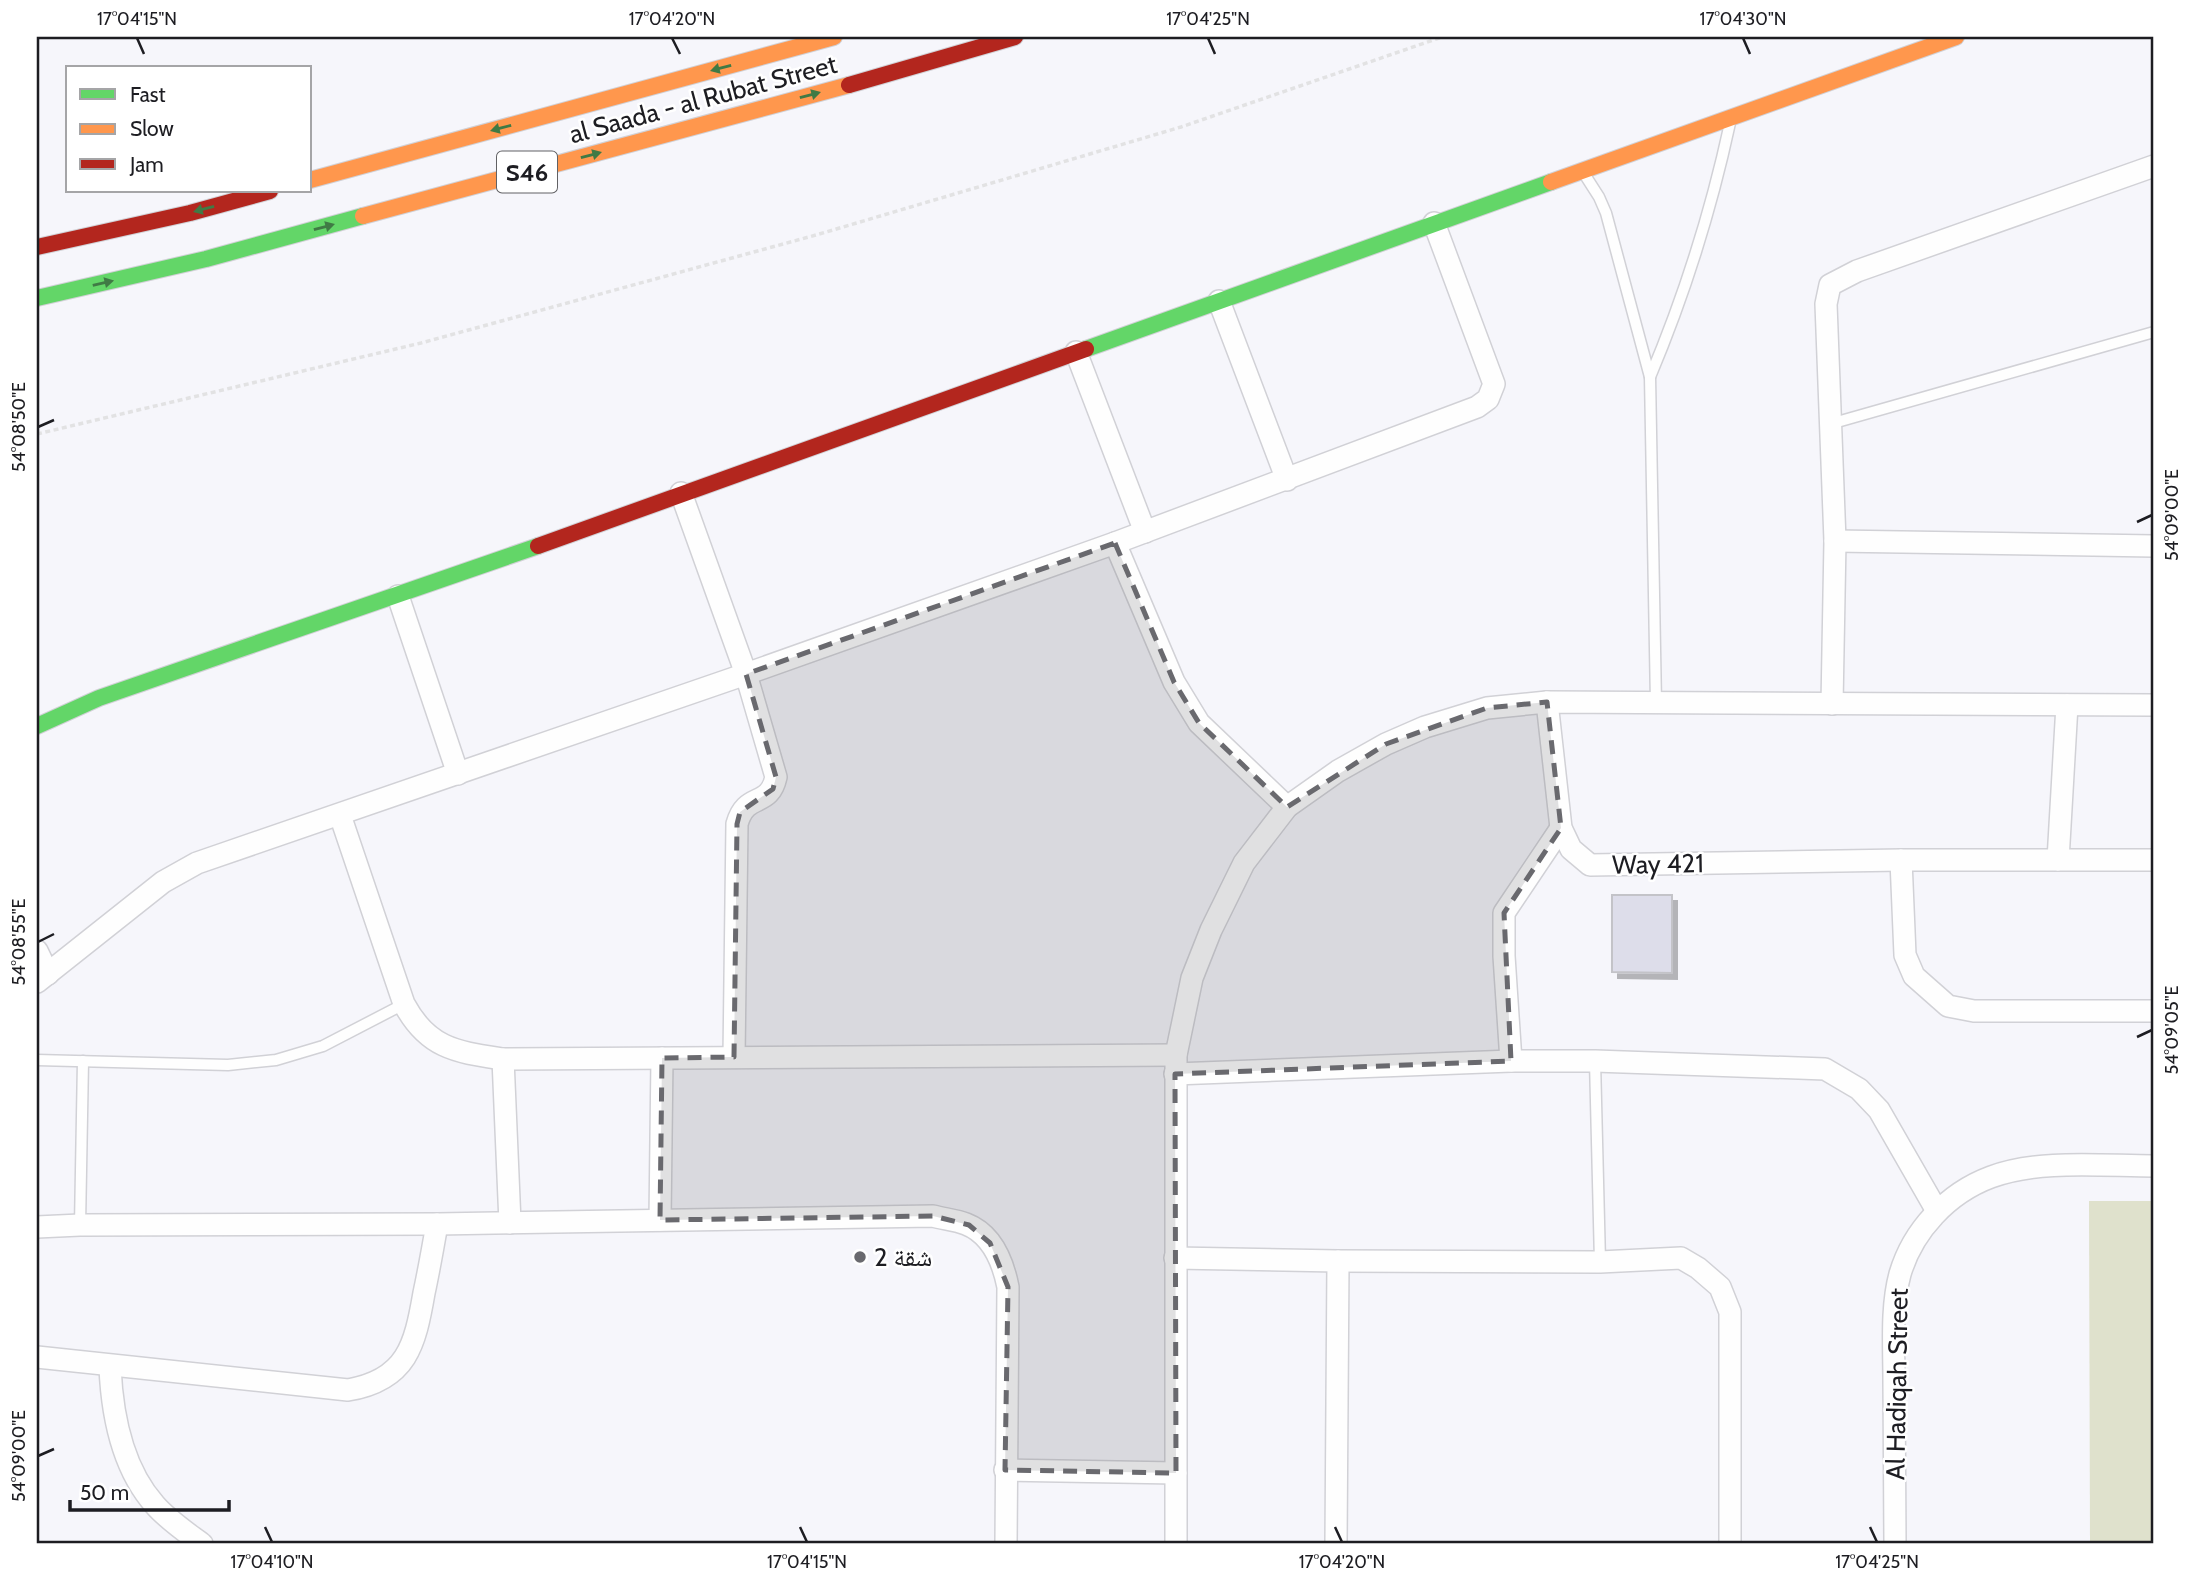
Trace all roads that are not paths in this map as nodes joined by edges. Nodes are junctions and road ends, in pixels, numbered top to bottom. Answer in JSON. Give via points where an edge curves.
{"nodes":[{"id":1,"x":834,"y":37,"type":"edge"},
{"id":2,"x":1014,"y":37,"type":"edge"},
{"id":3,"x":1955,"y":37,"type":"edge"},
{"id":4,"x":1731,"y":117,"type":"junction"},
{"id":5,"x":2154,"y":166,"type":"edge"},
{"id":6,"x":1581,"y":171,"type":"junction"},
{"id":7,"x":312,"y":179,"type":"edge"},
{"id":8,"x":266,"y":192,"type":"edge"},
{"id":9,"x":1434,"y":223,"type":"junction"},
{"id":10,"x":37,"y":247,"type":"edge"},
{"id":11,"x":37,"y":298,"type":"edge"},
{"id":12,"x":1219,"y":301,"type":"junction"},
{"id":13,"x":2154,"y":332,"type":"edge"},
{"id":14,"x":1076,"y":352,"type":"junction"},
{"id":15,"x":1650,"y":377,"type":"junction"},
{"id":16,"x":1830,"y":424,"type":"junction"},
{"id":17,"x":1287,"y":480,"type":"junction"},
{"id":18,"x":681,"y":493,"type":"junction"},
{"id":19,"x":1145,"y":532,"type":"junction"},
{"id":20,"x":1835,"y":541,"type":"junction"},
{"id":21,"x":1115,"y":543,"type":"junction"},
{"id":22,"x":2154,"y":546,"type":"edge"},
{"id":23,"x":398,"y":596,"type":"junction"},
{"id":24,"x":746,"y":674,"type":"junction"},
{"id":25,"x":1546,"y":702,"type":"junction"},
{"id":26,"x":1656,"y":703,"type":"junction"},
{"id":27,"x":1832,"y":704,"type":"junction"},
{"id":28,"x":2067,"y":705,"type":"junction"},
{"id":29,"x":2154,"y":705,"type":"edge"},
{"id":30,"x":37,"y":726,"type":"edge"},
{"id":31,"x":458,"y":774,"type":"junction"},
{"id":32,"x":1287,"y":807,"type":"junction"},
{"id":33,"x":340,"y":815,"type":"junction"},
{"id":34,"x":1561,"y":828,"type":"junction"},
{"id":35,"x":1901,"y":860,"type":"junction"},
{"id":36,"x":2058,"y":860,"type":"junction"},
{"id":37,"x":2154,"y":860,"type":"edge"},
{"id":38,"x":37,"y":951,"type":"edge"},
{"id":39,"x":42,"y":978,"type":"edge"},
{"id":40,"x":404,"y":1004,"type":"junction"},
{"id":41,"x":2154,"y":1011,"type":"edge"},
{"id":42,"x":734,"y":1057,"type":"junction"},
{"id":43,"x":662,"y":1058,"type":"junction"},
{"id":44,"x":503,"y":1059,"type":"junction"},
{"id":45,"x":37,"y":1060,"type":"edge"},
{"id":46,"x":83,"y":1061,"type":"junction"},
{"id":47,"x":1511,"y":1061,"type":"junction"},
{"id":48,"x":1595,"y":1061,"type":"junction"},
{"id":49,"x":1175,"y":1064,"type":"junction"},
{"id":50,"x":2154,"y":1166,"type":"edge"},
{"id":51,"x":1937,"y":1212,"type":"junction"},
{"id":52,"x":660,"y":1220,"type":"junction"},
{"id":53,"x":510,"y":1223,"type":"junction"},
{"id":54,"x":437,"y":1224,"type":"junction"},
{"id":55,"x":80,"y":1225,"type":"junction"},
{"id":56,"x":37,"y":1227,"type":"edge"},
{"id":57,"x":1175,"y":1258,"type":"junction"},
{"id":58,"x":1338,"y":1261,"type":"junction"},
{"id":59,"x":1600,"y":1262,"type":"junction"},
{"id":60,"x":37,"y":1357,"type":"edge"},
{"id":61,"x":110,"y":1367,"type":"junction"},
{"id":62,"x":1005,"y":1470,"type":"junction"},
{"id":63,"x":1176,"y":1473,"type":"junction"},
{"id":64,"x":202,"y":1544,"type":"edge"},
{"id":65,"x":1006,"y":1544,"type":"edge"},
{"id":66,"x":1176,"y":1544,"type":"edge"},
{"id":67,"x":1336,"y":1544,"type":"edge"},
{"id":68,"x":1730,"y":1544,"type":"edge"},
{"id":69,"x":1895,"y":1544,"type":"edge"}],
"edges":[{"from":1,"to":7,"type":"main road","name":"al Saada - al Rubat Street","number":"S46","one_way":true},
{"from":11,"to":2,"type":"main road","name":"al Saada - al Rubat Street","number":"S46","one_way":true,"via":[[206,260]]},
{"from":3,"to":4,"type":"main road"},
{"from":4,"to":6,"type":"main road"},
{"from":4,"to":15,"type":"lane","via":[[1696,256]]},
{"from":5,"to":16,"type":"street","via":[[1857,271],[1830,285],[1826,304]]},
{"from":6,"to":9,"type":"main road"},
{"from":6,"to":15,"type":"lane","via":[[1606,213]]},
{"from":8,"to":10,"type":"main road","one_way":true},
{"from":9,"to":12,"type":"main road"},
{"from":9,"to":17,"type":"street","via":[[1494,384],[1488,399]]},
{"from":12,"to":14,"type":"main road"},
{"from":12,"to":17,"type":"street"},
{"from":13,"to":16,"type":"lane"},
{"from":14,"to":18,"type":"main road"},
{"from":14,"to":19,"type":"street"},
{"from":15,"to":26,"type":"lane"},
{"from":16,"to":20,"type":"street"},
{"from":17,"to":19,"type":"street"},
{"from":18,"to":23,"type":"main road"},
{"from":18,"to":24,"type":"street"},
{"from":19,"to":21,"type":"street"},
{"from":20,"to":22,"type":"street"},
{"from":20,"to":27,"type":"street"},
{"from":21,"to":24,"type":"street"},
{"from":21,"to":32,"type":"street","via":[[1174,682],[1199,723]]},
{"from":23,"to":30,"type":"main road","via":[[99,698]]},
{"from":23,"to":31,"type":"street"},
{"from":24,"to":31,"type":"street"},
{"from":24,"to":42,"type":"street","via":[[776,777],[774,789],[740,812],[737,824]]},
{"from":25,"to":26,"type":"street"},
{"from":25,"to":32,"type":"street","via":[[1487,708],[1425,727],[1339,771]]},
{"from":25,"to":34,"type":"street","name":"Way 421"},
{"from":26,"to":27,"type":"street"},
{"from":27,"to":28,"type":"street"},
{"from":28,"to":29,"type":"street"},
{"from":28,"to":36,"type":"street"},
{"from":31,"to":33,"type":"street"},
{"from":32,"to":49,"type":"street","via":[[1244,863],[1211,930],[1192,978]]},
{"from":33,"to":39,"type":"street","via":[[180,872]]},
{"from":33,"to":40,"type":"street"},
{"from":34,"to":35,"type":"street","name":"Way 421","via":[[1571,849],[1590,865]]},
{"from":34,"to":47,"type":"street","via":[[1504,913]]},
{"from":35,"to":36,"type":"street","name":"Way 421"},
{"from":35,"to":41,"type":"street","via":[[1905,955],[1914,976],[1948,1006],[1974,1011]]},
{"from":36,"to":37,"type":"street","name":"Way 421"},
{"from":38,"to":39,"type":"street"},
{"from":40,"to":44,"type":"street","via":[[414,1023],[434,1041],[459,1052]]},
{"from":40,"to":46,"type":"lane","via":[[323,1046],[276,1060],[228,1065]]},
{"from":42,"to":43,"type":"street"},
{"from":42,"to":49,"type":"street"},
{"from":43,"to":44,"type":"street"},
{"from":43,"to":52,"type":"street"},
{"from":44,"to":53,"type":"street"},
{"from":45,"to":46,"type":"lane"},
{"from":46,"to":55,"type":"lane"},
{"from":47,"to":48,"type":"street"},
{"from":47,"to":49,"type":"street"},
{"from":48,"to":51,"type":"street","via":[[1825,1069],[1859,1089],[1880,1110]]},
{"from":48,"to":59,"type":"lane"},
{"from":49,"to":57,"type":"street"},
{"from":50,"to":51,"type":"street","name":"Al Hadiqah Street","via":[[2025,1168],[1973,1185]]},
{"from":51,"to":69,"type":"street","name":"Al Hadiqah Street","via":[[1906,1258],[1899,1277],[1894,1326]]},
{"from":52,"to":53,"type":"street"},
{"from":52,"to":62,"type":"street","via":[[933,1216],[969,1225],[990,1243],[1003,1263],[1008,1287]]},
{"from":53,"to":54,"type":"street"},
{"from":54,"to":55,"type":"street"},
{"from":54,"to":61,"type":"street","via":[[414,1342],[401,1363],[371,1384],[348,1390]]},
{"from":55,"to":56,"type":"street"},
{"from":57,"to":58,"type":"street"},
{"from":57,"to":63,"type":"street"},
{"from":58,"to":59,"type":"street"},
{"from":58,"to":67,"type":"street"},
{"from":59,"to":68,"type":"street","via":[[1681,1258],[1720,1287],[1730,1312]]},
{"from":60,"to":61,"type":"street"},
{"from":61,"to":64,"type":"street","via":[[114,1415],[130,1463],[155,1505]]},
{"from":62,"to":63,"type":"street"},
{"from":62,"to":65,"type":"street"},
{"from":63,"to":66,"type":"street"}]}
